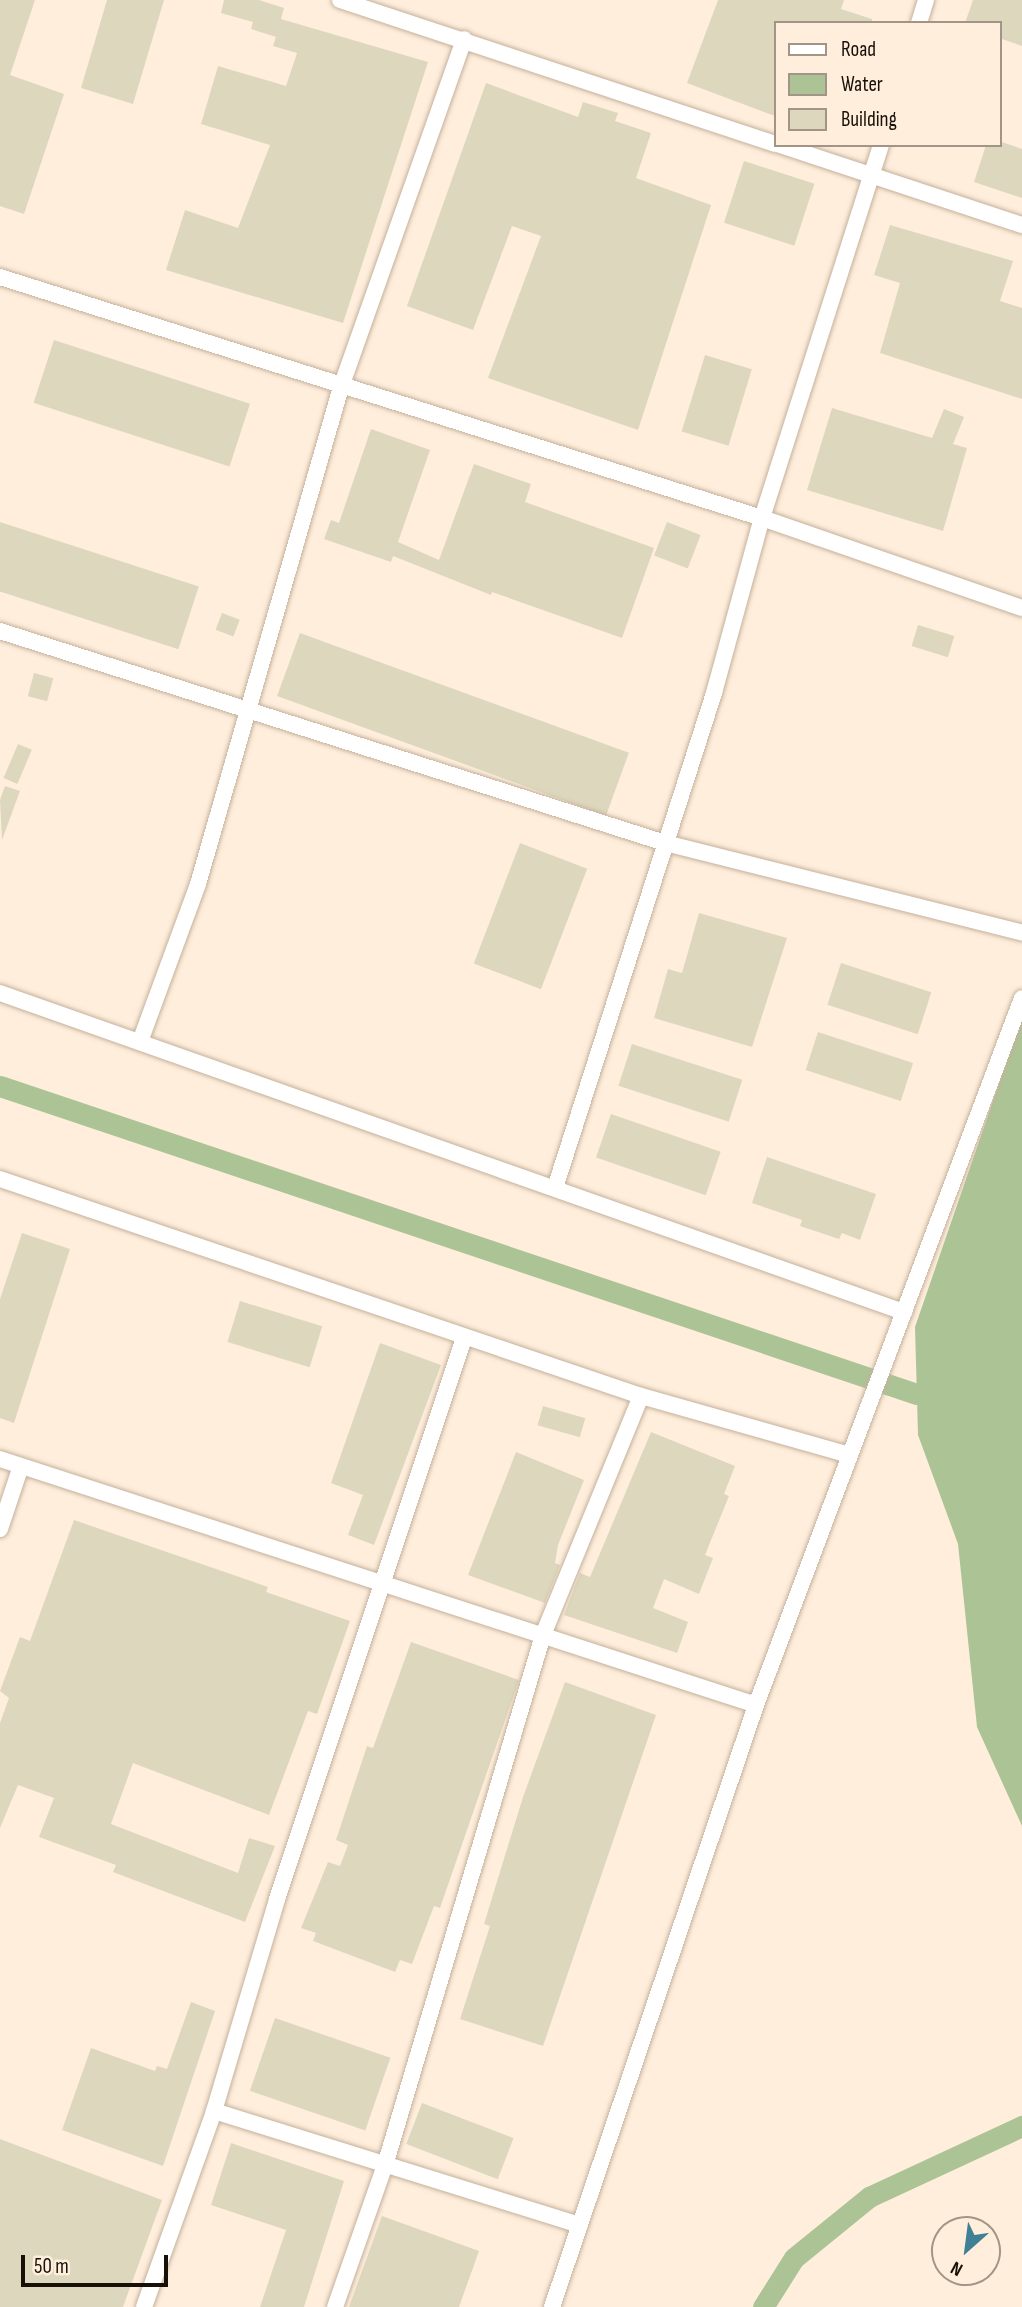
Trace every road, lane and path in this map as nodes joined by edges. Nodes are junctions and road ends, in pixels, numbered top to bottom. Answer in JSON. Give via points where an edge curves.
{"nodes":[{"id":1,"x":340,"y":0,"type":"edge"},
{"id":2,"x":926,"y":0,"type":"edge"},
{"id":3,"x":920,"y":21,"type":"edge"},
{"id":4,"x":464,"y":39,"type":"junction"},
{"id":5,"x":774,"y":143,"type":"edge"},
{"id":6,"x":787,"y":147,"type":"edge"},
{"id":7,"x":880,"y":147,"type":"edge"},
{"id":8,"x":871,"y":176,"type":"junction"},
{"id":9,"x":1022,"y":225,"type":"edge"},
{"id":10,"x":0,"y":277,"type":"edge"},
{"id":11,"x":341,"y":387,"type":"junction"},
{"id":12,"x":762,"y":518,"type":"junction"},
{"id":13,"x":1022,"y":608,"type":"edge"},
{"id":14,"x":0,"y":631,"type":"edge"},
{"id":15,"x":251,"y":710,"type":"junction"},
{"id":16,"x":665,"y":843,"type":"junction"},
{"id":17,"x":1022,"y":933,"type":"edge"},
{"id":18,"x":0,"y":993,"type":"edge"},
{"id":19,"x":1022,"y":998,"type":"edge"},
{"id":20,"x":141,"y":1039,"type":"junction"},
{"id":21,"x":0,"y":1179,"type":"edge"},
{"id":22,"x":555,"y":1188,"type":"junction"},
{"id":23,"x":904,"y":1312,"type":"junction"},
{"id":24,"x":464,"y":1338,"type":"junction"},
{"id":25,"x":641,"y":1396,"type":"junction"},
{"id":26,"x":849,"y":1455,"type":"junction"},
{"id":27,"x":0,"y":1459,"type":"edge"},
{"id":28,"x":21,"y":1466,"type":"junction"},
{"id":29,"x":0,"y":1529,"type":"edge"},
{"id":30,"x":382,"y":1586,"type":"junction"},
{"id":31,"x":543,"y":1635,"type":"junction"},
{"id":32,"x":757,"y":1705,"type":"junction"},
{"id":33,"x":214,"y":2111,"type":"junction"},
{"id":34,"x":386,"y":2162,"type":"junction"},
{"id":35,"x":580,"y":2225,"type":"junction"},
{"id":36,"x":144,"y":2307,"type":"edge"},
{"id":37,"x":335,"y":2307,"type":"edge"},
{"id":38,"x":552,"y":2307,"type":"edge"}],
"edges":[{"from":1,"to":4,"type":"street"},
{"from":2,"to":3,"type":"street"},
{"from":4,"to":5,"type":"street"},
{"from":4,"to":11,"type":"street"},
{"from":6,"to":8,"type":"street"},
{"from":7,"to":8,"type":"street"},
{"from":8,"to":9,"type":"street"},
{"from":8,"to":12,"type":"street"},
{"from":10,"to":11,"type":"street"},
{"from":11,"to":12,"type":"street"},
{"from":11,"to":15,"type":"street"},
{"from":12,"to":13,"type":"street"},
{"from":12,"to":16,"type":"street","via":[[714,693]]},
{"from":14,"to":15,"type":"street"},
{"from":15,"to":16,"type":"street"},
{"from":15,"to":20,"type":"street","via":[[198,884]]},
{"from":16,"to":17,"type":"street"},
{"from":16,"to":22,"type":"street"},
{"from":18,"to":20,"type":"street"},
{"from":19,"to":23,"type":"street"},
{"from":20,"to":22,"type":"street"},
{"from":21,"to":24,"type":"street"},
{"from":22,"to":23,"type":"street"},
{"from":23,"to":26,"type":"street"},
{"from":24,"to":25,"type":"street"},
{"from":24,"to":30,"type":"street"},
{"from":25,"to":26,"type":"street"},
{"from":25,"to":31,"type":"street"},
{"from":26,"to":32,"type":"street"},
{"from":27,"to":28,"type":"street"},
{"from":28,"to":29,"type":"street"},
{"from":28,"to":30,"type":"street"},
{"from":30,"to":31,"type":"street"},
{"from":30,"to":33,"type":"street","via":[[277,1899]]},
{"from":31,"to":32,"type":"street"},
{"from":31,"to":34,"type":"street"},
{"from":32,"to":35,"type":"street"},
{"from":33,"to":34,"type":"street"},
{"from":33,"to":36,"type":"street"},
{"from":34,"to":35,"type":"street"},
{"from":34,"to":37,"type":"street"},
{"from":35,"to":38,"type":"street"}]}
